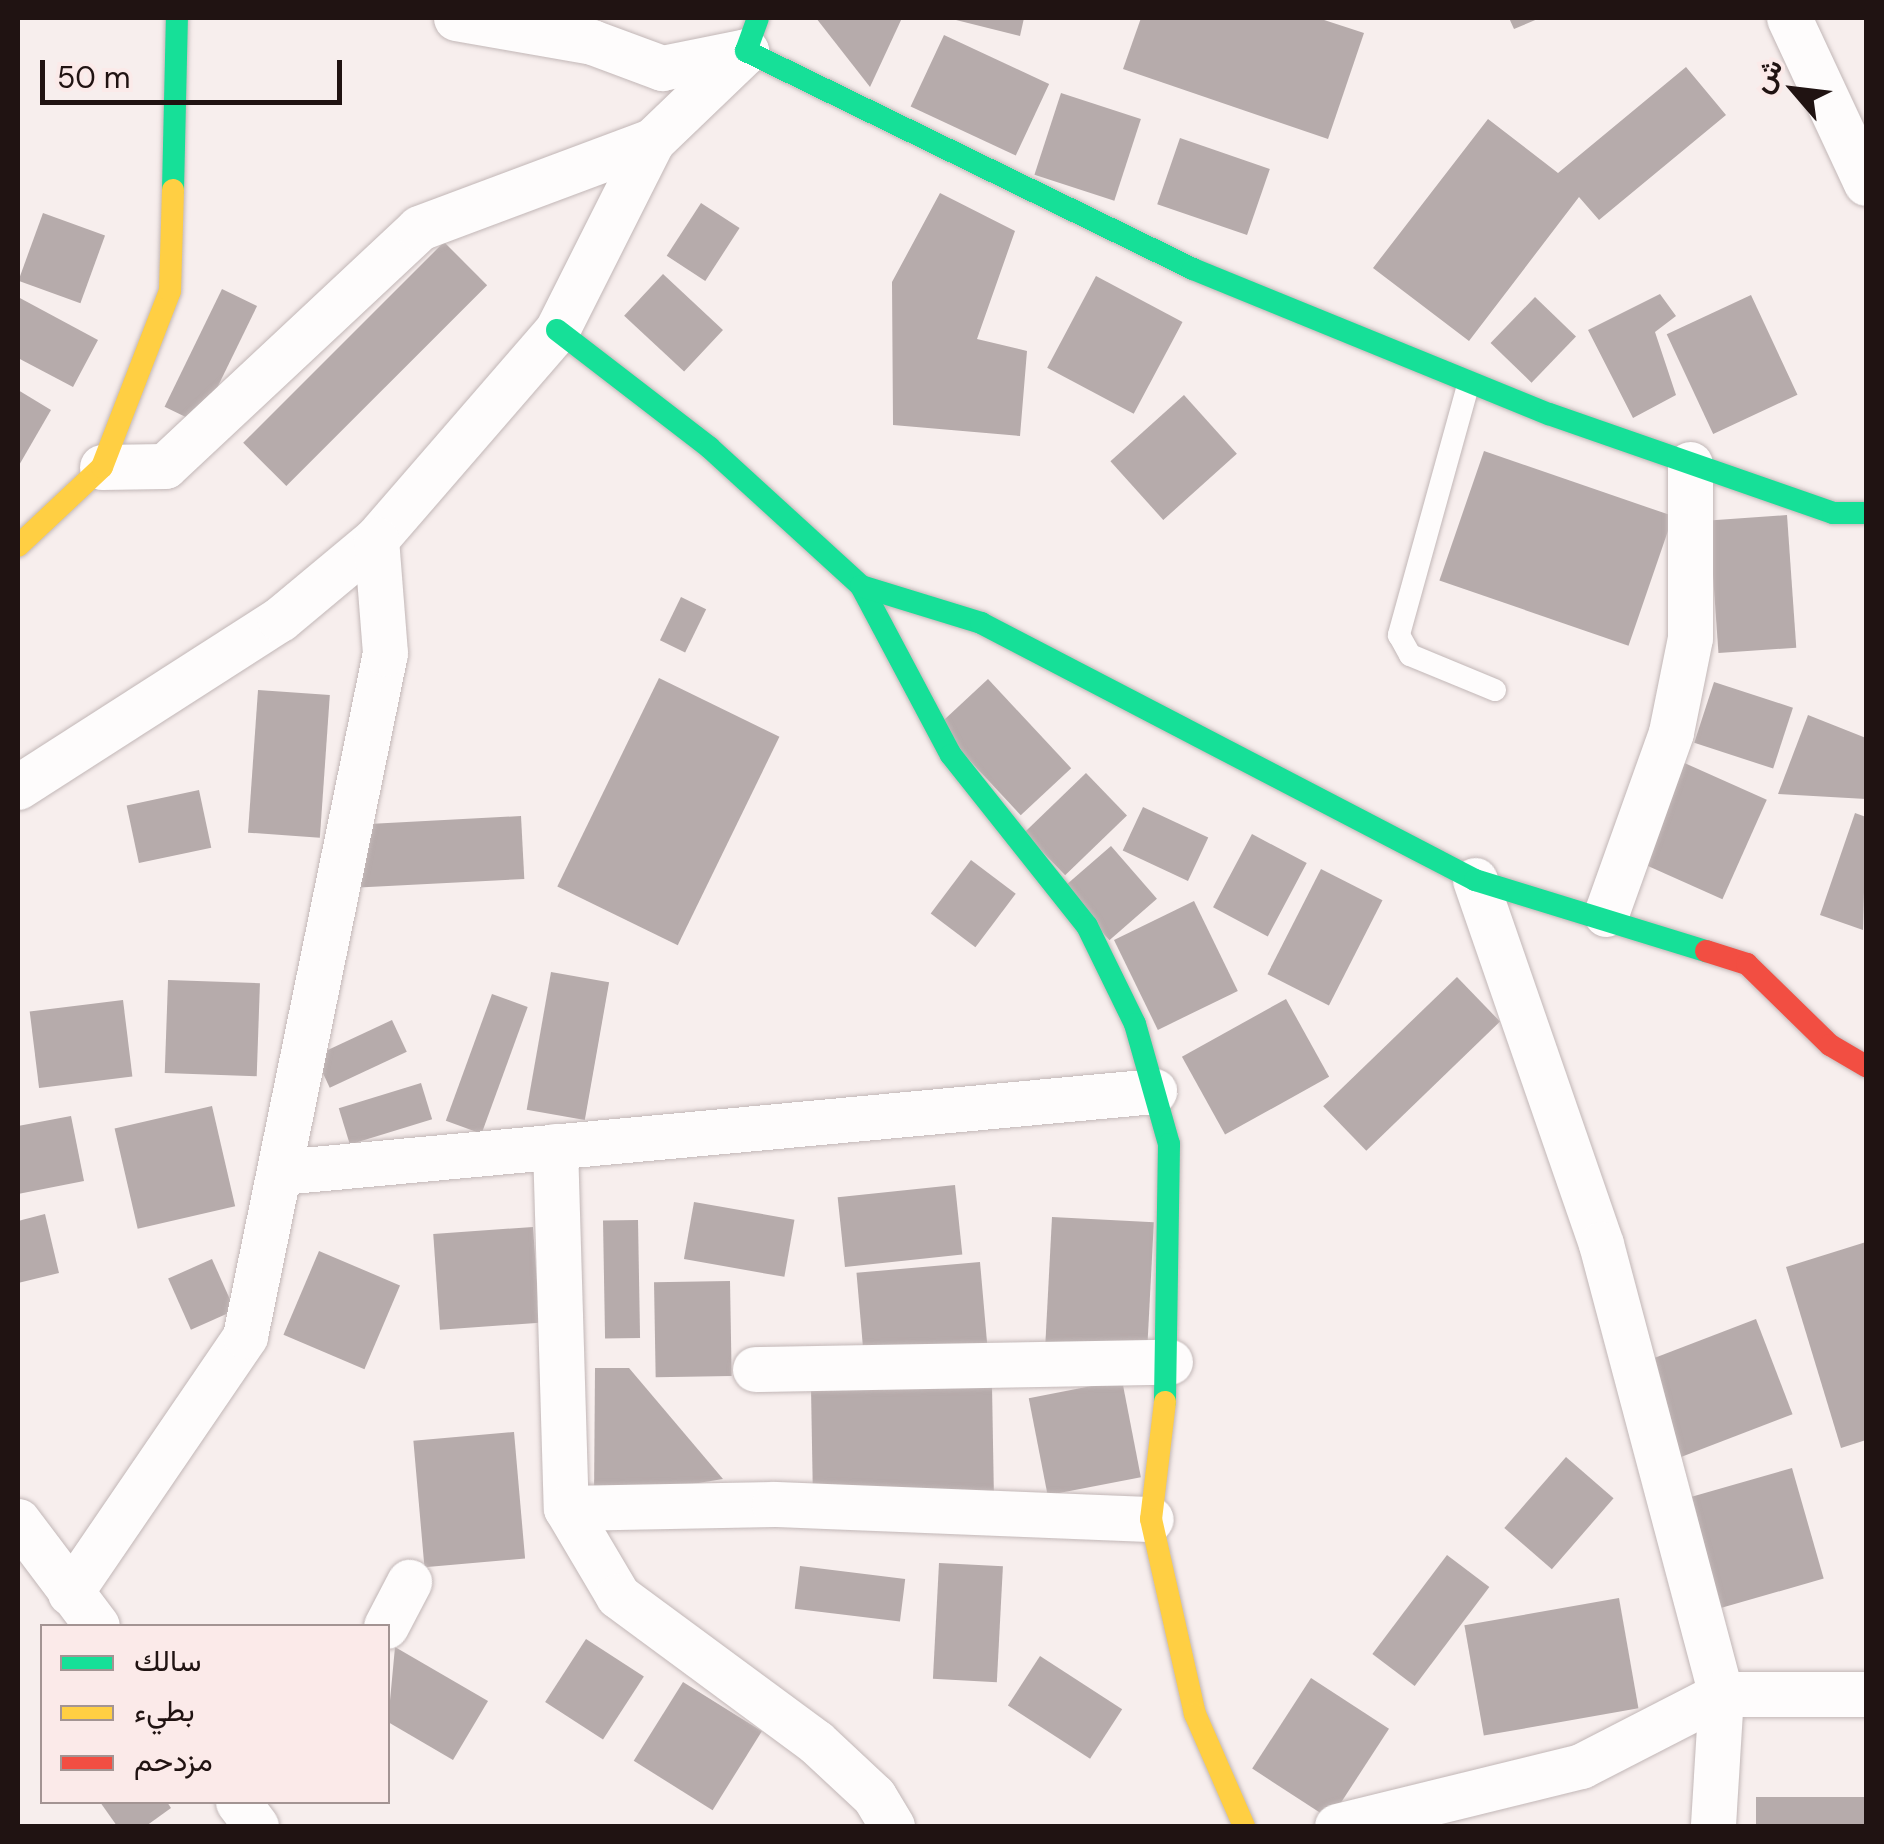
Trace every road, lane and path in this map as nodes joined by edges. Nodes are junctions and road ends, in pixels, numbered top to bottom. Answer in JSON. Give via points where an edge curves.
{"nodes":[{"id":1,"x":177,"y":18,"type":"edge"},
{"id":2,"x":456,"y":18,"type":"edge"},
{"id":3,"x":1788,"y":18,"type":"edge"},
{"id":4,"x":752,"y":34,"type":"edge"},
{"id":5,"x":1860,"y":127,"type":"edge"},
{"id":6,"x":652,"y":141,"type":"junction"},
{"id":7,"x":1866,"y":182,"type":"edge"},
{"id":8,"x":557,"y":330,"type":"junction"},
{"id":9,"x":1469,"y":382,"type":"junction"},
{"id":10,"x":1690,"y":464,"type":"junction"},
{"id":11,"x":102,"y":467,"type":"junction"},
{"id":12,"x":1866,"y":513,"type":"edge"},
{"id":13,"x":376,"y":539,"type":"junction"},
{"id":14,"x":18,"y":546,"type":"edge"},
{"id":15,"x":861,"y":586,"type":"junction"},
{"id":16,"x":1495,"y":690,"type":"dead end"},
{"id":17,"x":18,"y":786,"type":"edge"},
{"id":18,"x":1475,"y":880,"type":"junction"},
{"id":19,"x":1606,"y":914,"type":"junction"},
{"id":20,"x":1866,"y":1066,"type":"edge"},
{"id":21,"x":1154,"y":1091,"type":"junction"},
{"id":22,"x":555,"y":1146,"type":"junction"},
{"id":23,"x":281,"y":1172,"type":"junction"},
{"id":24,"x":1170,"y":1362,"type":"junction"},
{"id":25,"x":756,"y":1369,"type":"dead end"},
{"id":26,"x":566,"y":1508,"type":"junction"},
{"id":27,"x":1151,"y":1519,"type":"junction"},
{"id":28,"x":18,"y":1521,"type":"edge"},
{"id":29,"x":410,"y":1582,"type":"dead end"},
{"id":30,"x":84,"y":1610,"type":"edge"},
{"id":31,"x":387,"y":1624,"type":"edge"},
{"id":32,"x":1721,"y":1694,"type":"junction"},
{"id":33,"x":1866,"y":1694,"type":"edge"},
{"id":34,"x":240,"y":1804,"type":"edge"},
{"id":35,"x":256,"y":1826,"type":"edge"},
{"id":36,"x":892,"y":1826,"type":"edge"},
{"id":37,"x":1244,"y":1826,"type":"edge"},
{"id":38,"x":1337,"y":1826,"type":"edge"},
{"id":39,"x":1713,"y":1826,"type":"edge"}],
"edges":[{"from":1,"to":11,"type":"street","via":[[170,291]]},
{"from":2,"to":4,"type":"street","via":[[592,42],[662,68]]},
{"from":3,"to":5,"type":"street"},
{"from":4,"to":6,"type":"street"},
{"from":4,"to":9,"type":"street","via":[[1193,270]]},
{"from":5,"to":7,"type":"street"},
{"from":6,"to":8,"type":"street"},
{"from":6,"to":11,"type":"street","via":[[419,228],[165,466]]},
{"from":8,"to":13,"type":"street"},
{"from":8,"to":15,"type":"street","via":[[710,448]]},
{"from":9,"to":10,"type":"street"},
{"from":9,"to":16,"type":"lane","via":[[1399,635],[1410,655]]},
{"from":10,"to":12,"type":"street","via":[[1832,513]]},
{"from":10,"to":19,"type":"street","via":[[1690,638],[1672,732]]},
{"from":11,"to":14,"type":"street"},
{"from":13,"to":17,"type":"street","via":[[280,619]]},
{"from":13,"to":23,"type":"street","via":[[385,653]]},
{"from":15,"to":18,"type":"street","via":[[981,623]]},
{"from":15,"to":21,"type":"street","via":[[950,755],[1086,926],[1134,1024]]},
{"from":18,"to":19,"type":"street"},
{"from":18,"to":32,"type":"street","via":[[1601,1244]]},
{"from":19,"to":20,"type":"street","via":[[1748,964],[1830,1045]]},
{"from":21,"to":22,"type":"street"},
{"from":21,"to":24,"type":"street","via":[[1169,1144]]},
{"from":22,"to":23,"type":"street"},
{"from":22,"to":26,"type":"street"},
{"from":23,"to":30,"type":"street","via":[[245,1336]]},
{"from":24,"to":25,"type":"street"},
{"from":24,"to":27,"type":"street"},
{"from":26,"to":27,"type":"street","via":[[774,1504]]},
{"from":26,"to":36,"type":"street","via":[[618,1596],[816,1742],[874,1796]]},
{"from":27,"to":37,"type":"street","via":[[1195,1714]]},
{"from":28,"to":30,"type":"street"},
{"from":29,"to":31,"type":"street"},
{"from":32,"to":33,"type":"street"},
{"from":32,"to":38,"type":"street","via":[[1581,1766]]},
{"from":32,"to":39,"type":"street"},
{"from":34,"to":35,"type":"street"}]}
